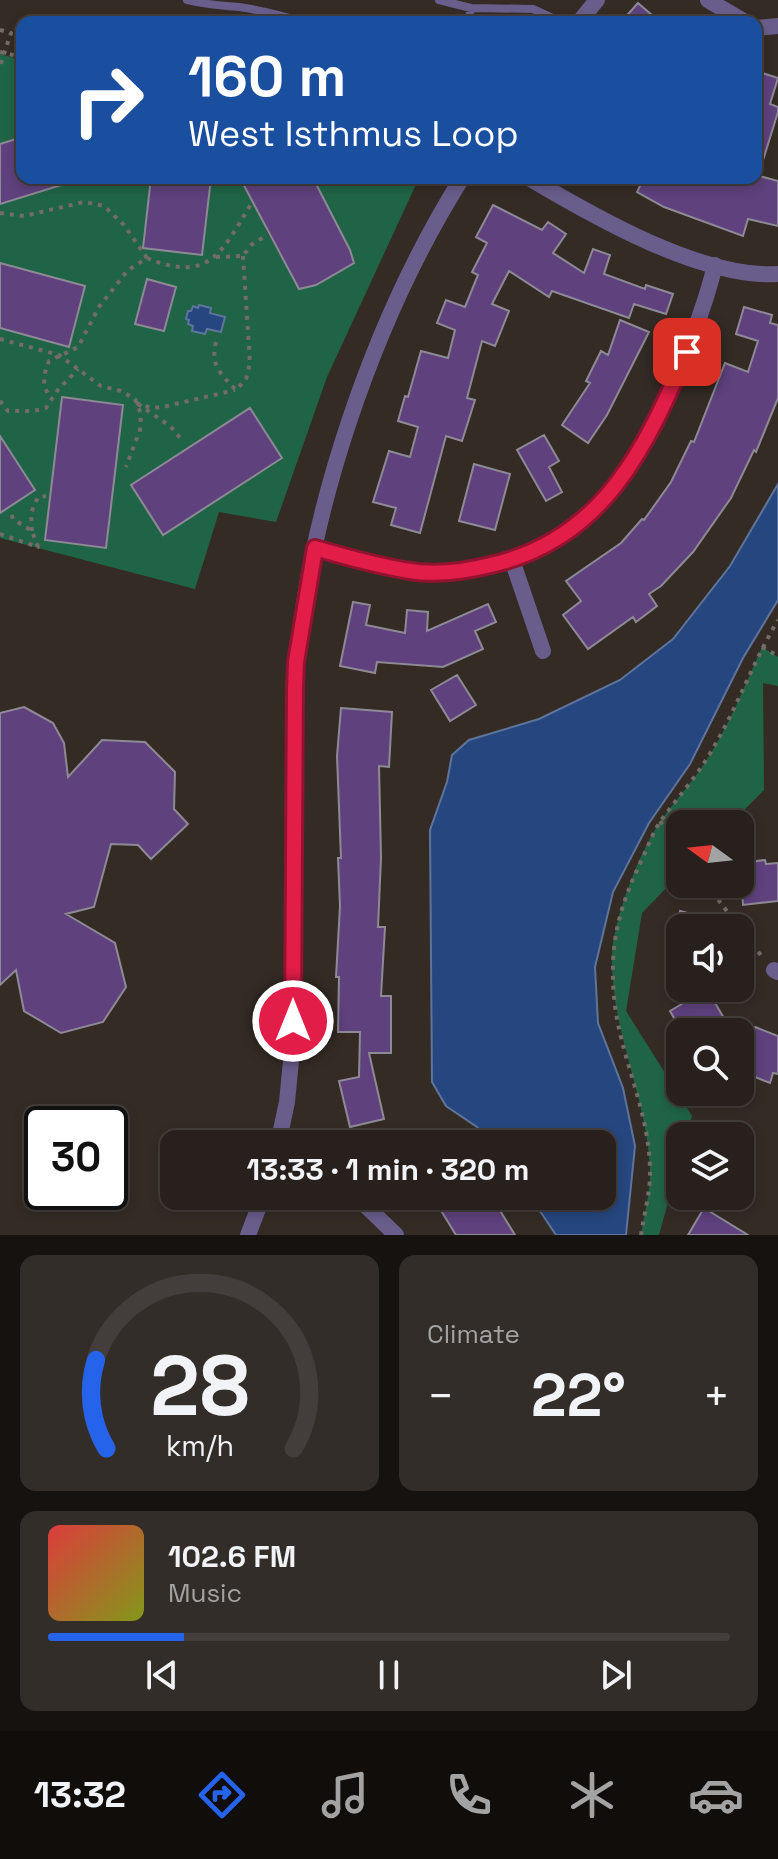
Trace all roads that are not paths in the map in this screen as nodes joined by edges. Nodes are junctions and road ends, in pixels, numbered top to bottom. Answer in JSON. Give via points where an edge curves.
{"nodes":[{"id":1,"x":187,"y":0,"type":"edge"},
{"id":2,"x":439,"y":0,"type":"edge"},
{"id":3,"x":597,"y":0,"type":"edge"},
{"id":4,"x":708,"y":0,"type":"edge"},
{"id":5,"x":238,"y":4,"type":"edge"},
{"id":6,"x":471,"y":8,"type":"junction"},
{"id":7,"x":282,"y":16,"type":"edge"},
{"id":8,"x":469,"y":16,"type":"edge"},
{"id":9,"x":548,"y":16,"type":"edge"},
{"id":10,"x":584,"y":16,"type":"edge"},
{"id":11,"x":735,"y":16,"type":"edge"},
{"id":12,"x":459,"y":184,"type":"edge"},
{"id":13,"x":540,"y":184,"type":"edge"},
{"id":14,"x":715,"y":265,"type":"junction"},
{"id":15,"x":778,"y":274,"type":"edge"},
{"id":16,"x":315,"y":548,"type":"junction"},
{"id":17,"x":512,"y":560,"type":"junction"},
{"id":18,"x":543,"y":651,"type":"dead end"},
{"id":19,"x":281,"y":1130,"type":"edge"},
{"id":20,"x":258,"y":1210,"type":"edge"},
{"id":21,"x":370,"y":1210,"type":"edge"},
{"id":22,"x":248,"y":1235,"type":"edge"},
{"id":23,"x":396,"y":1235,"type":"edge"}],
"edges":[{"from":1,"to":5,"type":"lane","via":[[216,7]]},
{"from":2,"to":6,"type":"lane"},
{"from":3,"to":10,"type":"street"},
{"from":4,"to":11,"type":"street"},
{"from":5,"to":7,"type":"lane"},
{"from":6,"to":8,"type":"lane"},
{"from":6,"to":9,"type":"lane","via":[[533,9]]},
{"from":12,"to":16,"type":"street","via":[[383,334],[344,440]]},
{"from":13,"to":14,"type":"street","via":[[633,235]]},
{"from":14,"to":15,"type":"street"},
{"from":14,"to":17,"type":"street","via":[[681,366],[628,472],[567,533]]},
{"from":16,"to":17,"type":"street","via":[[412,572],[450,572]]},
{"from":16,"to":19,"type":"street","via":[[296,662],[293,1040]]},
{"from":17,"to":18,"type":"street"},
{"from":20,"to":22,"type":"street"},
{"from":21,"to":23,"type":"street"}]}
